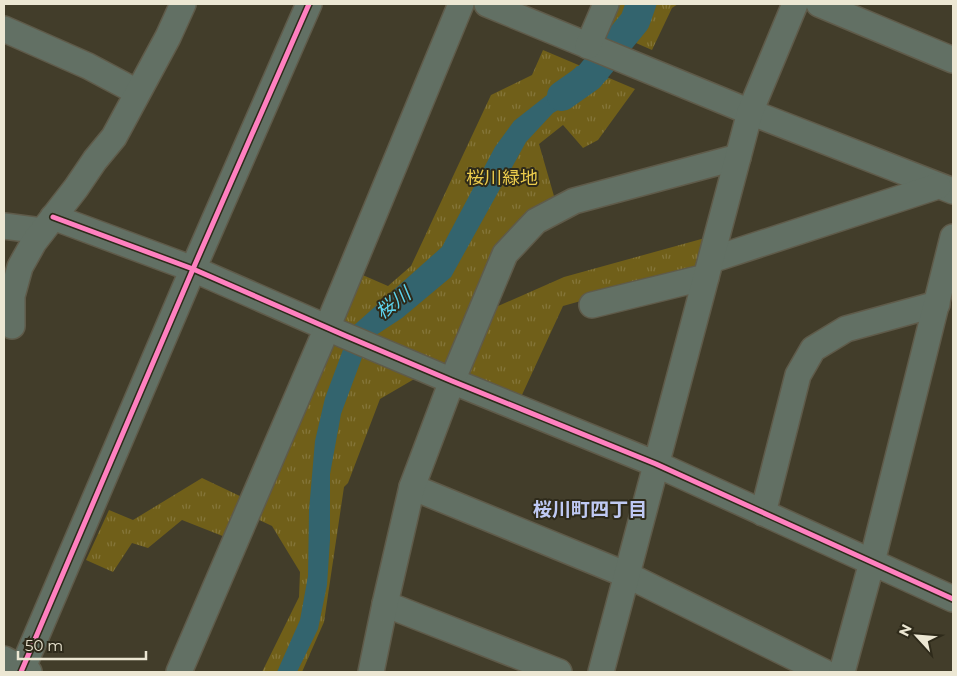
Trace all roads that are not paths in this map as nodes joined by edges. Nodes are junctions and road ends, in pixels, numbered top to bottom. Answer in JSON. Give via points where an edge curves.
{"nodes":[{"id":1,"x":183,"y":4,"type":"edge"},
{"id":2,"x":309,"y":4,"type":"edge"},
{"id":3,"x":461,"y":4,"type":"edge"},
{"id":4,"x":487,"y":4,"type":"edge"},
{"id":5,"x":606,"y":4,"type":"edge"},
{"id":6,"x":795,"y":4,"type":"edge"},
{"id":7,"x":819,"y":4,"type":"edge"},
{"id":8,"x":4,"y":29,"type":"edge"},
{"id":9,"x":590,"y":47,"type":"junction"},
{"id":10,"x":953,"y":60,"type":"edge"},
{"id":11,"x":137,"y":92,"type":"junction"},
{"id":12,"x":750,"y":112,"type":"junction"},
{"id":13,"x":738,"y":157,"type":"junction"},
{"id":14,"x":945,"y":189,"type":"edge"},
{"id":15,"x":48,"y":224,"type":"junction"},
{"id":16,"x":4,"y":226,"type":"edge"},
{"id":17,"x":953,"y":237,"type":"edge"},
{"id":18,"x":709,"y":268,"type":"junction"},
{"id":19,"x":193,"y":269,"type":"junction"},
{"id":20,"x":937,"y":304,"type":"junction"},
{"id":21,"x":592,"y":306,"type":"dead end"},
{"id":22,"x":12,"y":326,"type":"dead end"},
{"id":23,"x":347,"y":336,"type":"junction"},
{"id":24,"x":452,"y":381,"type":"junction"},
{"id":25,"x":656,"y":464,"type":"junction"},
{"id":26,"x":412,"y":487,"type":"junction"},
{"id":27,"x":763,"y":513,"type":"junction"},
{"id":28,"x":872,"y":562,"type":"junction"},
{"id":29,"x":627,"y":575,"type":"junction"},
{"id":30,"x":953,"y":599,"type":"edge"},
{"id":31,"x":385,"y":604,"type":"junction"},
{"id":32,"x":19,"y":668,"type":"edge"},
{"id":33,"x":180,"y":672,"type":"edge"},
{"id":34,"x":371,"y":672,"type":"edge"},
{"id":35,"x":559,"y":672,"type":"edge"},
{"id":36,"x":601,"y":672,"type":"edge"},
{"id":37,"x":824,"y":672,"type":"edge"},
{"id":38,"x":842,"y":672,"type":"edge"}],
"edges":[{"from":1,"to":11,"type":"street"},
{"from":2,"to":19,"type":"street"},
{"from":3,"to":23,"type":"street"},
{"from":4,"to":9,"type":"street"},
{"from":5,"to":9,"type":"street"},
{"from":6,"to":12,"type":"street"},
{"from":7,"to":10,"type":"street"},
{"from":8,"to":11,"type":"street","via":[[88,66]]},
{"from":9,"to":12,"type":"street"},
{"from":11,"to":15,"type":"street","via":[[114,137]]},
{"from":12,"to":13,"type":"street"},
{"from":12,"to":14,"type":"street"},
{"from":13,"to":18,"type":"street"},
{"from":13,"to":24,"type":"street","via":[[574,201],[536,221],[505,254]]},
{"from":14,"to":18,"type":"street"},
{"from":15,"to":16,"type":"street"},
{"from":15,"to":19,"type":"street"},
{"from":15,"to":22,"type":"street","via":[[20,267],[12,296]]},
{"from":17,"to":20,"type":"street"},
{"from":18,"to":21,"type":"street"},
{"from":18,"to":25,"type":"street"},
{"from":19,"to":23,"type":"street"},
{"from":19,"to":32,"type":"street"},
{"from":20,"to":27,"type":"street","via":[[846,329],[813,349],[798,375]]},
{"from":20,"to":28,"type":"street"},
{"from":23,"to":24,"type":"street"},
{"from":23,"to":33,"type":"street"},
{"from":24,"to":25,"type":"street"},
{"from":24,"to":26,"type":"street"},
{"from":25,"to":27,"type":"street"},
{"from":25,"to":29,"type":"street"},
{"from":26,"to":29,"type":"street"},
{"from":26,"to":31,"type":"street"},
{"from":27,"to":28,"type":"street"},
{"from":28,"to":30,"type":"street"},
{"from":28,"to":38,"type":"street"},
{"from":29,"to":36,"type":"street"},
{"from":29,"to":37,"type":"street"},
{"from":31,"to":34,"type":"street"},
{"from":31,"to":35,"type":"street"}]}
